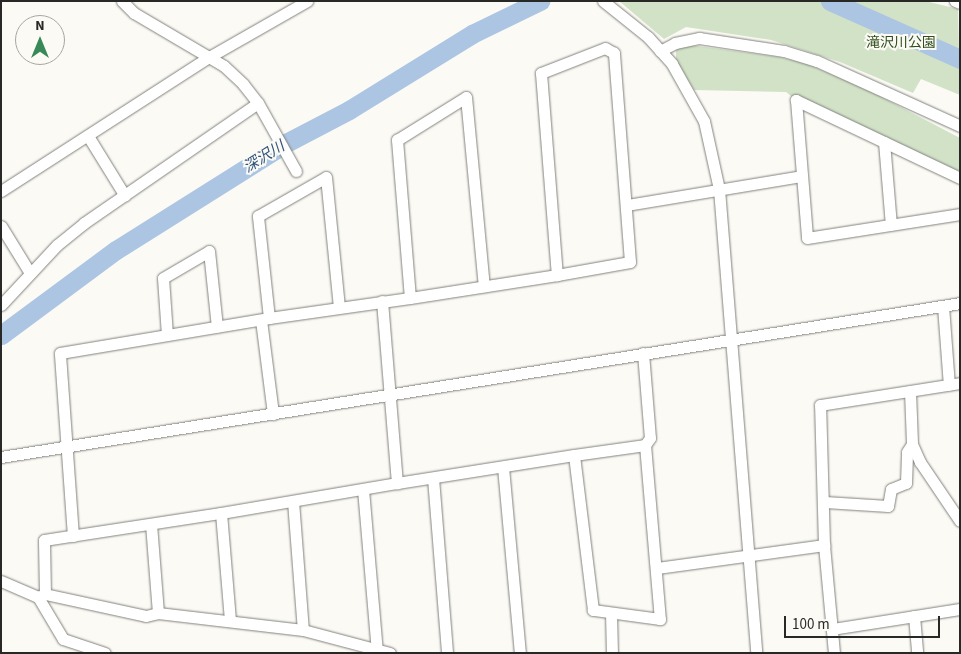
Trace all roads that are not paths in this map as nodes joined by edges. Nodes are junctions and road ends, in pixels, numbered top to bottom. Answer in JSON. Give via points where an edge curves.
{"nodes":[{"id":1,"x":122,"y":1,"type":"edge"},
{"id":2,"x":307,"y":1,"type":"edge"},
{"id":3,"x":955,"y":1,"type":"edge"},
{"id":4,"x":606,"y":3,"type":"edge"},
{"id":5,"x":960,"y":3,"type":"edge"},
{"id":6,"x":660,"y":51,"type":"junction"},
{"id":7,"x":209,"y":57,"type":"junction"},
{"id":8,"x":258,"y":103,"type":"junction"},
{"id":9,"x":960,"y":126,"type":"edge"},
{"id":10,"x":88,"y":136,"type":"junction"},
{"id":11,"x":884,"y":142,"type":"junction"},
{"id":12,"x":296,"y":171,"type":"dead end"},
{"id":13,"x":802,"y":176,"type":"junction"},
{"id":14,"x":960,"y":178,"type":"edge"},
{"id":15,"x":719,"y":189,"type":"junction"},
{"id":16,"x":1,"y":191,"type":"edge"},
{"id":17,"x":124,"y":196,"type":"junction"},
{"id":18,"x":627,"y":204,"type":"junction"},
{"id":19,"x":960,"y":214,"type":"edge"},
{"id":20,"x":891,"y":225,"type":"junction"},
{"id":21,"x":1,"y":226,"type":"edge"},
{"id":22,"x":30,"y":273,"type":"junction"},
{"id":23,"x":557,"y":275,"type":"junction"},
{"id":24,"x":484,"y":286,"type":"junction"},
{"id":25,"x":410,"y":298,"type":"junction"},
{"id":26,"x":382,"y":300,"type":"junction"},
{"id":27,"x":960,"y":303,"type":"edge"},
{"id":28,"x":1,"y":305,"type":"edge"},
{"id":29,"x":943,"y":306,"type":"junction"},
{"id":30,"x":339,"y":308,"type":"junction"},
{"id":31,"x":265,"y":319,"type":"junction"},
{"id":32,"x":217,"y":327,"type":"junction"},
{"id":33,"x":167,"y":335,"type":"junction"},
{"id":34,"x":729,"y":340,"type":"junction"},
{"id":35,"x":643,"y":353,"type":"junction"},
{"id":36,"x":954,"y":384,"type":"edge"},
{"id":37,"x":910,"y":391,"type":"junction"},
{"id":38,"x":391,"y":394,"type":"junction"},
{"id":39,"x":273,"y":414,"type":"junction"},
{"id":40,"x":912,"y":444,"type":"junction"},
{"id":41,"x":645,"y":445,"type":"junction"},
{"id":42,"x":66,"y":446,"type":"junction"},
{"id":43,"x":574,"y":455,"type":"junction"},
{"id":44,"x":1,"y":457,"type":"edge"},
{"id":45,"x":503,"y":467,"type":"junction"},
{"id":46,"x":433,"y":478,"type":"junction"},
{"id":47,"x":397,"y":483,"type":"junction"},
{"id":48,"x":363,"y":489,"type":"junction"},
{"id":49,"x":293,"y":501,"type":"junction"},
{"id":50,"x":824,"y":502,"type":"junction"},
{"id":51,"x":221,"y":513,"type":"junction"},
{"id":52,"x":960,"y":521,"type":"edge"},
{"id":53,"x":151,"y":524,"type":"junction"},
{"id":54,"x":74,"y":536,"type":"junction"},
{"id":55,"x":824,"y":544,"type":"junction"},
{"id":56,"x":747,"y":556,"type":"junction"},
{"id":57,"x":657,"y":568,"type":"junction"},
{"id":58,"x":1,"y":581,"type":"edge"},
{"id":59,"x":41,"y":596,"type":"junction"},
{"id":60,"x":960,"y":609,"type":"edge"},
{"id":61,"x":158,"y":613,"type":"junction"},
{"id":62,"x":611,"y":613,"type":"junction"},
{"id":63,"x":914,"y":616,"type":"junction"},
{"id":64,"x":230,"y":621,"type":"junction"},
{"id":65,"x":832,"y":629,"type":"junction"},
{"id":66,"x":303,"y":630,"type":"junction"},
{"id":67,"x":378,"y":652,"type":"edge"},
{"id":68,"x":105,"y":653,"type":"edge"},
{"id":69,"x":390,"y":653,"type":"edge"},
{"id":70,"x":447,"y":653,"type":"edge"},
{"id":71,"x":520,"y":653,"type":"edge"},
{"id":72,"x":612,"y":653,"type":"edge"},
{"id":73,"x":756,"y":653,"type":"edge"},
{"id":74,"x":834,"y":653,"type":"edge"},
{"id":75,"x":918,"y":653,"type":"edge"}],
"edges":[{"from":1,"to":7,"type":"street","via":[[134,13]]},
{"from":2,"to":7,"type":"street"},
{"from":3,"to":5,"type":"street"},
{"from":4,"to":6,"type":"street"},
{"from":6,"to":9,"type":"street","via":[[675,42],[699,38],[784,51],[817,61]]},
{"from":6,"to":15,"type":"street","via":[[672,64],[704,121]]},
{"from":7,"to":8,"type":"street","via":[[230,72]]},
{"from":7,"to":10,"type":"street"},
{"from":8,"to":12,"type":"street"},
{"from":8,"to":17,"type":"street"},
{"from":10,"to":16,"type":"street"},
{"from":10,"to":17,"type":"street"},
{"from":11,"to":13,"type":"street","via":[[796,100]]},
{"from":11,"to":14,"type":"street"},
{"from":11,"to":20,"type":"street"},
{"from":13,"to":15,"type":"street"},
{"from":13,"to":20,"type":"street","via":[[808,238]]},
{"from":15,"to":18,"type":"street"},
{"from":15,"to":34,"type":"street"},
{"from":17,"to":22,"type":"street","via":[[64,240]]},
{"from":18,"to":23,"type":"street","via":[[630,262]]},
{"from":18,"to":23,"type":"street","via":[[614,53],[605,48],[541,73]]},
{"from":19,"to":20,"type":"street"},
{"from":21,"to":22,"type":"street"},
{"from":22,"to":28,"type":"street"},
{"from":23,"to":24,"type":"street"},
{"from":24,"to":25,"type":"street"},
{"from":24,"to":25,"type":"street","via":[[466,97],[397,140]]},
{"from":25,"to":26,"type":"street"},
{"from":26,"to":30,"type":"street"},
{"from":26,"to":38,"type":"street"},
{"from":27,"to":29,"type":"street"},
{"from":29,"to":34,"type":"street"},
{"from":29,"to":36,"type":"street"},
{"from":30,"to":31,"type":"street"},
{"from":30,"to":31,"type":"street","via":[[326,177],[258,216]]},
{"from":31,"to":32,"type":"street"},
{"from":31,"to":39,"type":"street"},
{"from":32,"to":33,"type":"street"},
{"from":32,"to":33,"type":"street","via":[[209,251],[163,278]]},
{"from":33,"to":42,"type":"street","via":[[60,352]]},
{"from":34,"to":35,"type":"street"},
{"from":34,"to":56,"type":"street"},
{"from":35,"to":38,"type":"street"},
{"from":35,"to":41,"type":"street","via":[[650,438]]},
{"from":36,"to":37,"type":"street"},
{"from":37,"to":40,"type":"street"},
{"from":37,"to":50,"type":"street","via":[[820,405]]},
{"from":38,"to":39,"type":"street"},
{"from":38,"to":47,"type":"street"},
{"from":39,"to":42,"type":"street"},
{"from":40,"to":50,"type":"street","via":[[907,452],[906,483],[891,489],[888,506]]},
{"from":40,"to":52,"type":"street","via":[[920,462]]},
{"from":41,"to":43,"type":"street"},
{"from":41,"to":57,"type":"street"},
{"from":42,"to":44,"type":"street"},
{"from":42,"to":54,"type":"street"},
{"from":43,"to":45,"type":"street"},
{"from":43,"to":62,"type":"street","via":[[592,610]]},
{"from":45,"to":46,"type":"street"},
{"from":45,"to":71,"type":"street"},
{"from":46,"to":47,"type":"street"},
{"from":46,"to":70,"type":"street"},
{"from":47,"to":48,"type":"street"},
{"from":48,"to":49,"type":"street"},
{"from":48,"to":67,"type":"street"},
{"from":49,"to":51,"type":"street"},
{"from":49,"to":66,"type":"street"},
{"from":50,"to":55,"type":"street"},
{"from":51,"to":53,"type":"street"},
{"from":51,"to":64,"type":"street"},
{"from":53,"to":54,"type":"street"},
{"from":53,"to":61,"type":"street"},
{"from":54,"to":59,"type":"street","via":[[44,540]]},
{"from":55,"to":56,"type":"street"},
{"from":55,"to":65,"type":"street"},
{"from":56,"to":57,"type":"street"},
{"from":56,"to":73,"type":"street"},
{"from":57,"to":62,"type":"street","via":[[660,619]]},
{"from":58,"to":59,"type":"street"},
{"from":59,"to":61,"type":"street","via":[[146,616]]},
{"from":59,"to":68,"type":"street","via":[[63,639]]},
{"from":60,"to":63,"type":"street"},
{"from":61,"to":64,"type":"street"},
{"from":62,"to":72,"type":"street"},
{"from":63,"to":65,"type":"street"},
{"from":63,"to":75,"type":"street"},
{"from":64,"to":66,"type":"street"},
{"from":65,"to":74,"type":"street"},
{"from":66,"to":67,"type":"street"},
{"from":67,"to":69,"type":"street"}]}
